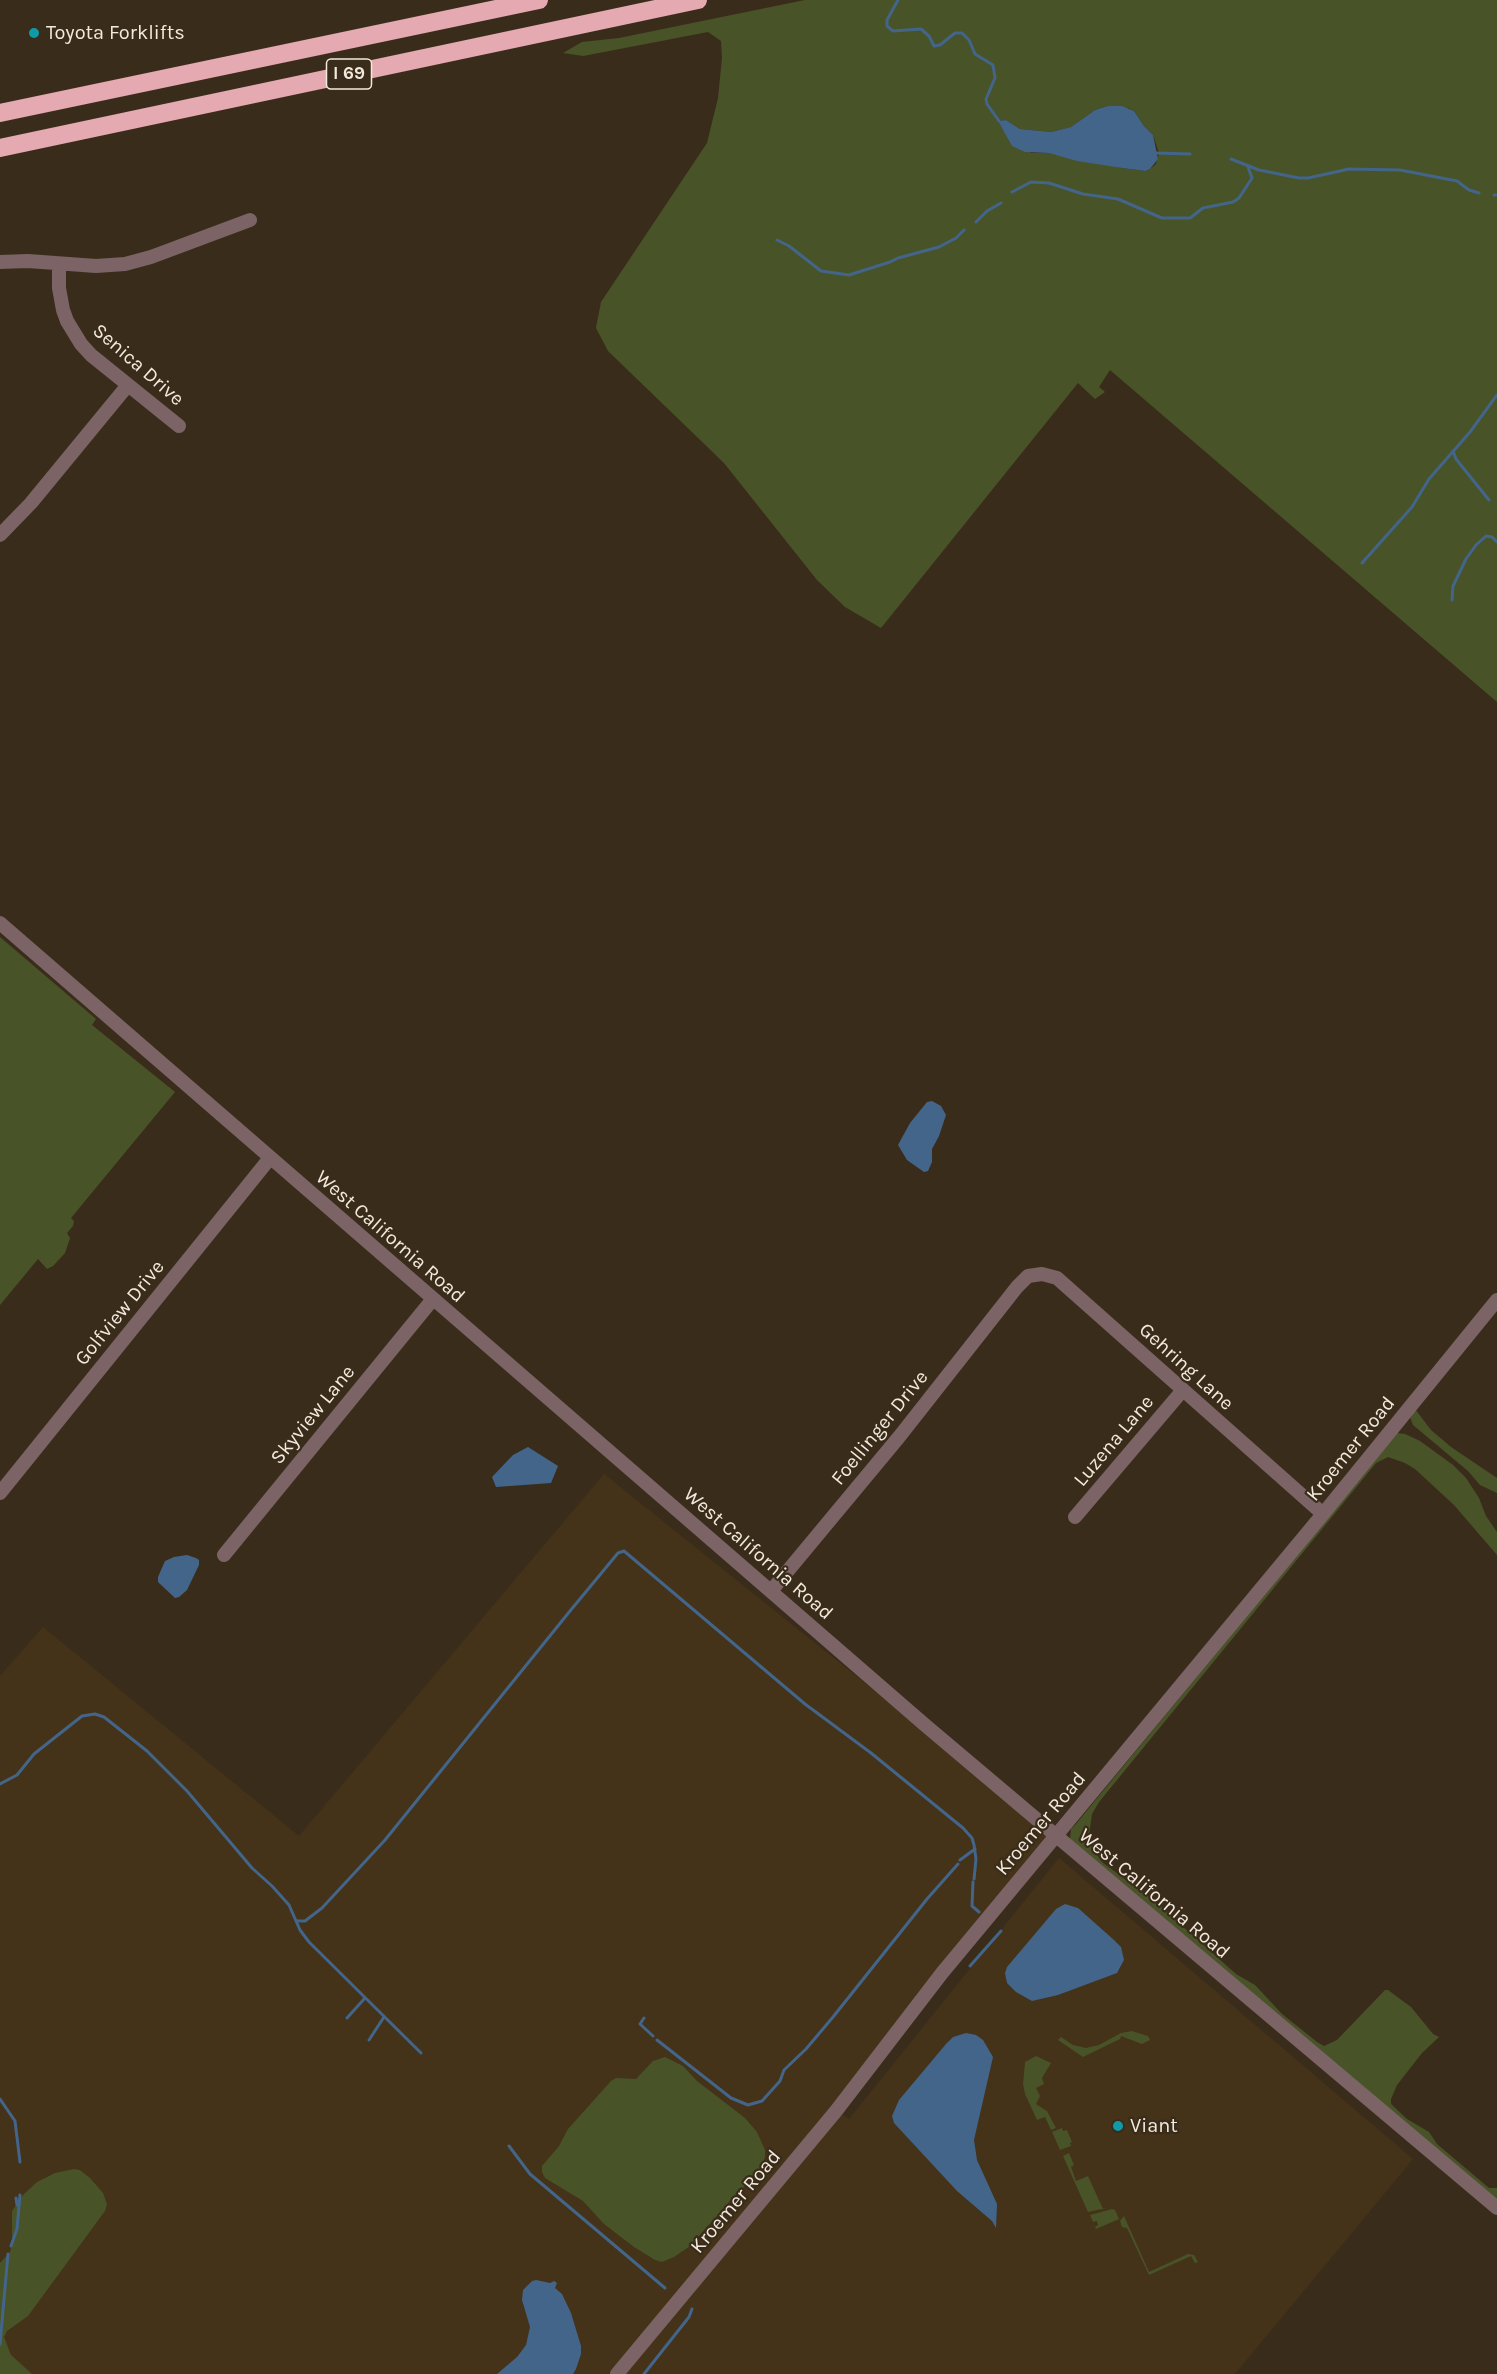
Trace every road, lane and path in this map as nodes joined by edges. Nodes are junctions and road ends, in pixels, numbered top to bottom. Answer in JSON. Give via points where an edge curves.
{"nodes":[{"id":1,"x":539,"y":0,"type":"edge"},
{"id":2,"x":698,"y":0,"type":"edge"},
{"id":3,"x":0,"y":114,"type":"edge"},
{"id":4,"x":0,"y":148,"type":"edge"},
{"id":5,"x":250,"y":220,"type":"dead end"},
{"id":6,"x":0,"y":262,"type":"edge"},
{"id":7,"x":59,"y":264,"type":"junction"},
{"id":8,"x":128,"y":385,"type":"junction"},
{"id":9,"x":179,"y":426,"type":"dead end"},
{"id":10,"x":0,"y":535,"type":"edge"},
{"id":11,"x":0,"y":923,"type":"edge"},
{"id":12,"x":270,"y":1158,"type":"junction"},
{"id":13,"x":1017,"y":1287,"type":"joint"},
{"id":14,"x":433,"y":1299,"type":"junction"},
{"id":15,"x":1497,"y":1300,"type":"edge"},
{"id":16,"x":1183,"y":1390,"type":"junction"},
{"id":17,"x":0,"y":1493,"type":"edge"},
{"id":18,"x":1323,"y":1514,"type":"junction"},
{"id":19,"x":1075,"y":1516,"type":"dead end"},
{"id":20,"x":224,"y":1555,"type":"dead end"},
{"id":21,"x":771,"y":1591,"type":"junction"},
{"id":22,"x":1056,"y":1836,"type":"junction"},
{"id":23,"x":1497,"y":2208,"type":"edge"},
{"id":24,"x":618,"y":2374,"type":"edge"}],
"edges":[{"from":1,"to":3,"type":"highway","number":"I 69"},
{"from":2,"to":4,"type":"highway","number":"I 69"},
{"from":5,"to":7,"type":"street","via":[[137,261],[112,266]]},
{"from":6,"to":7,"type":"street"},
{"from":7,"to":8,"type":"street","name":"Senica Drive","via":[[63,310],[74,334],[91,355]]},
{"from":8,"to":9,"type":"street","name":"Senica Drive"},
{"from":8,"to":10,"type":"street"},
{"from":11,"to":12,"type":"street","name":"West California Road"},
{"from":12,"to":14,"type":"street","name":"West California Road"},
{"from":12,"to":17,"type":"street","name":"Golfview Drive"},
{"from":13,"to":16,"type":"street","name":"Gehring Lane","via":[[1028,1276],[1057,1278]]},
{"from":13,"to":21,"type":"street","name":"Foellinger Drive"},
{"from":14,"to":20,"type":"street","name":"Skyview Lane"},
{"from":14,"to":21,"type":"street","name":"West California Road"},
{"from":15,"to":18,"type":"street","name":"Kroemer Road"},
{"from":16,"to":18,"type":"street","name":"Gehring Lane"},
{"from":16,"to":19,"type":"street","name":"Luzena Lane"},
{"from":18,"to":22,"type":"street","name":"Kroemer Road"},
{"from":21,"to":22,"type":"street","name":"West California Road"},
{"from":22,"to":23,"type":"street","name":"West California Road"},
{"from":22,"to":24,"type":"street","name":"Kroemer Road","via":[[942,1973],[825,2125]]}]}
